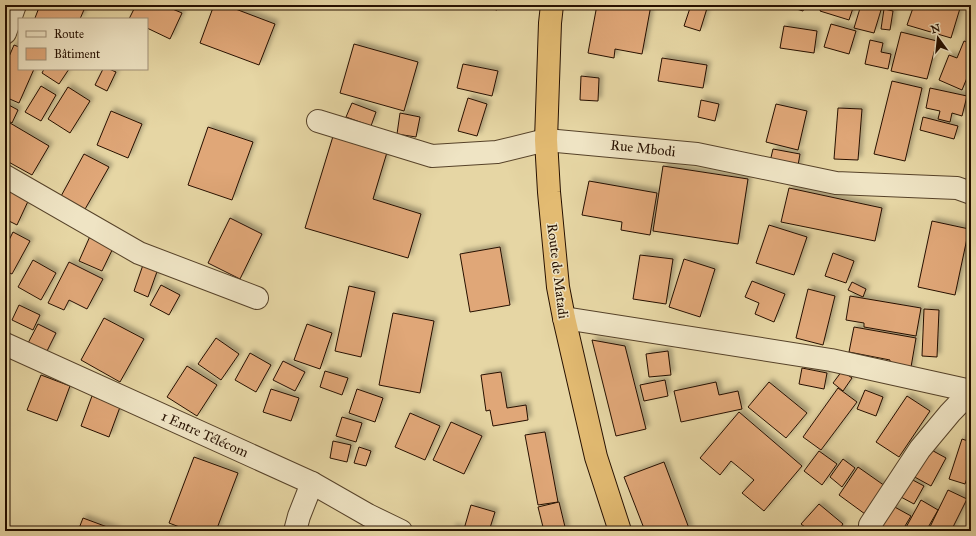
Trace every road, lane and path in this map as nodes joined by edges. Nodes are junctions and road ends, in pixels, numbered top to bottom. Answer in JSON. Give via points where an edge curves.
{"nodes":[{"id":1,"x":15,"y":5,"type":"edge"},
{"id":2,"x":552,"y":5,"type":"edge"},
{"id":3,"x":5,"y":33,"type":"edge"},
{"id":4,"x":318,"y":121,"type":"dead end"},
{"id":5,"x":546,"y":140,"type":"junction"},
{"id":6,"x":5,"y":176,"type":"edge"},
{"id":7,"x":971,"y":193,"type":"edge"},
{"id":8,"x":257,"y":298,"type":"dead end"},
{"id":9,"x":564,"y":318,"type":"junction"},
{"id":10,"x":5,"y":344,"type":"edge"},
{"id":11,"x":971,"y":391,"type":"edge"},
{"id":12,"x":312,"y":483,"type":"junction"},
{"id":13,"x":295,"y":531,"type":"edge"},
{"id":14,"x":401,"y":531,"type":"edge"},
{"id":15,"x":620,"y":531,"type":"edge"},
{"id":16,"x":871,"y":531,"type":"edge"}],
"edges":[{"from":1,"to":3,"type":"street"},
{"from":2,"to":5,"type":"highway","name":"Route de Matadi"},
{"from":4,"to":5,"type":"street","name":"Rue Mbodi","via":[[432,156],[497,152]]},
{"from":5,"to":7,"type":"street","name":"Rue Mbodi","via":[[697,154],[836,183],[957,188]]},
{"from":5,"to":9,"type":"highway","name":"Route de Matadi","via":[[558,287]]},
{"from":6,"to":8,"type":"street","via":[[139,253]]},
{"from":9,"to":11,"type":"street","via":[[831,360]]},
{"from":9,"to":15,"type":"highway","name":"Route de Matadi","via":[[596,457]]},
{"from":10,"to":12,"type":"street","name":"1 Entre Télécom"},
{"from":11,"to":16,"type":"street","via":[[920,449],[870,525]]},
{"from":12,"to":13,"type":"street"},
{"from":12,"to":14,"type":"street","name":"1 Entre Télécom"}]}
